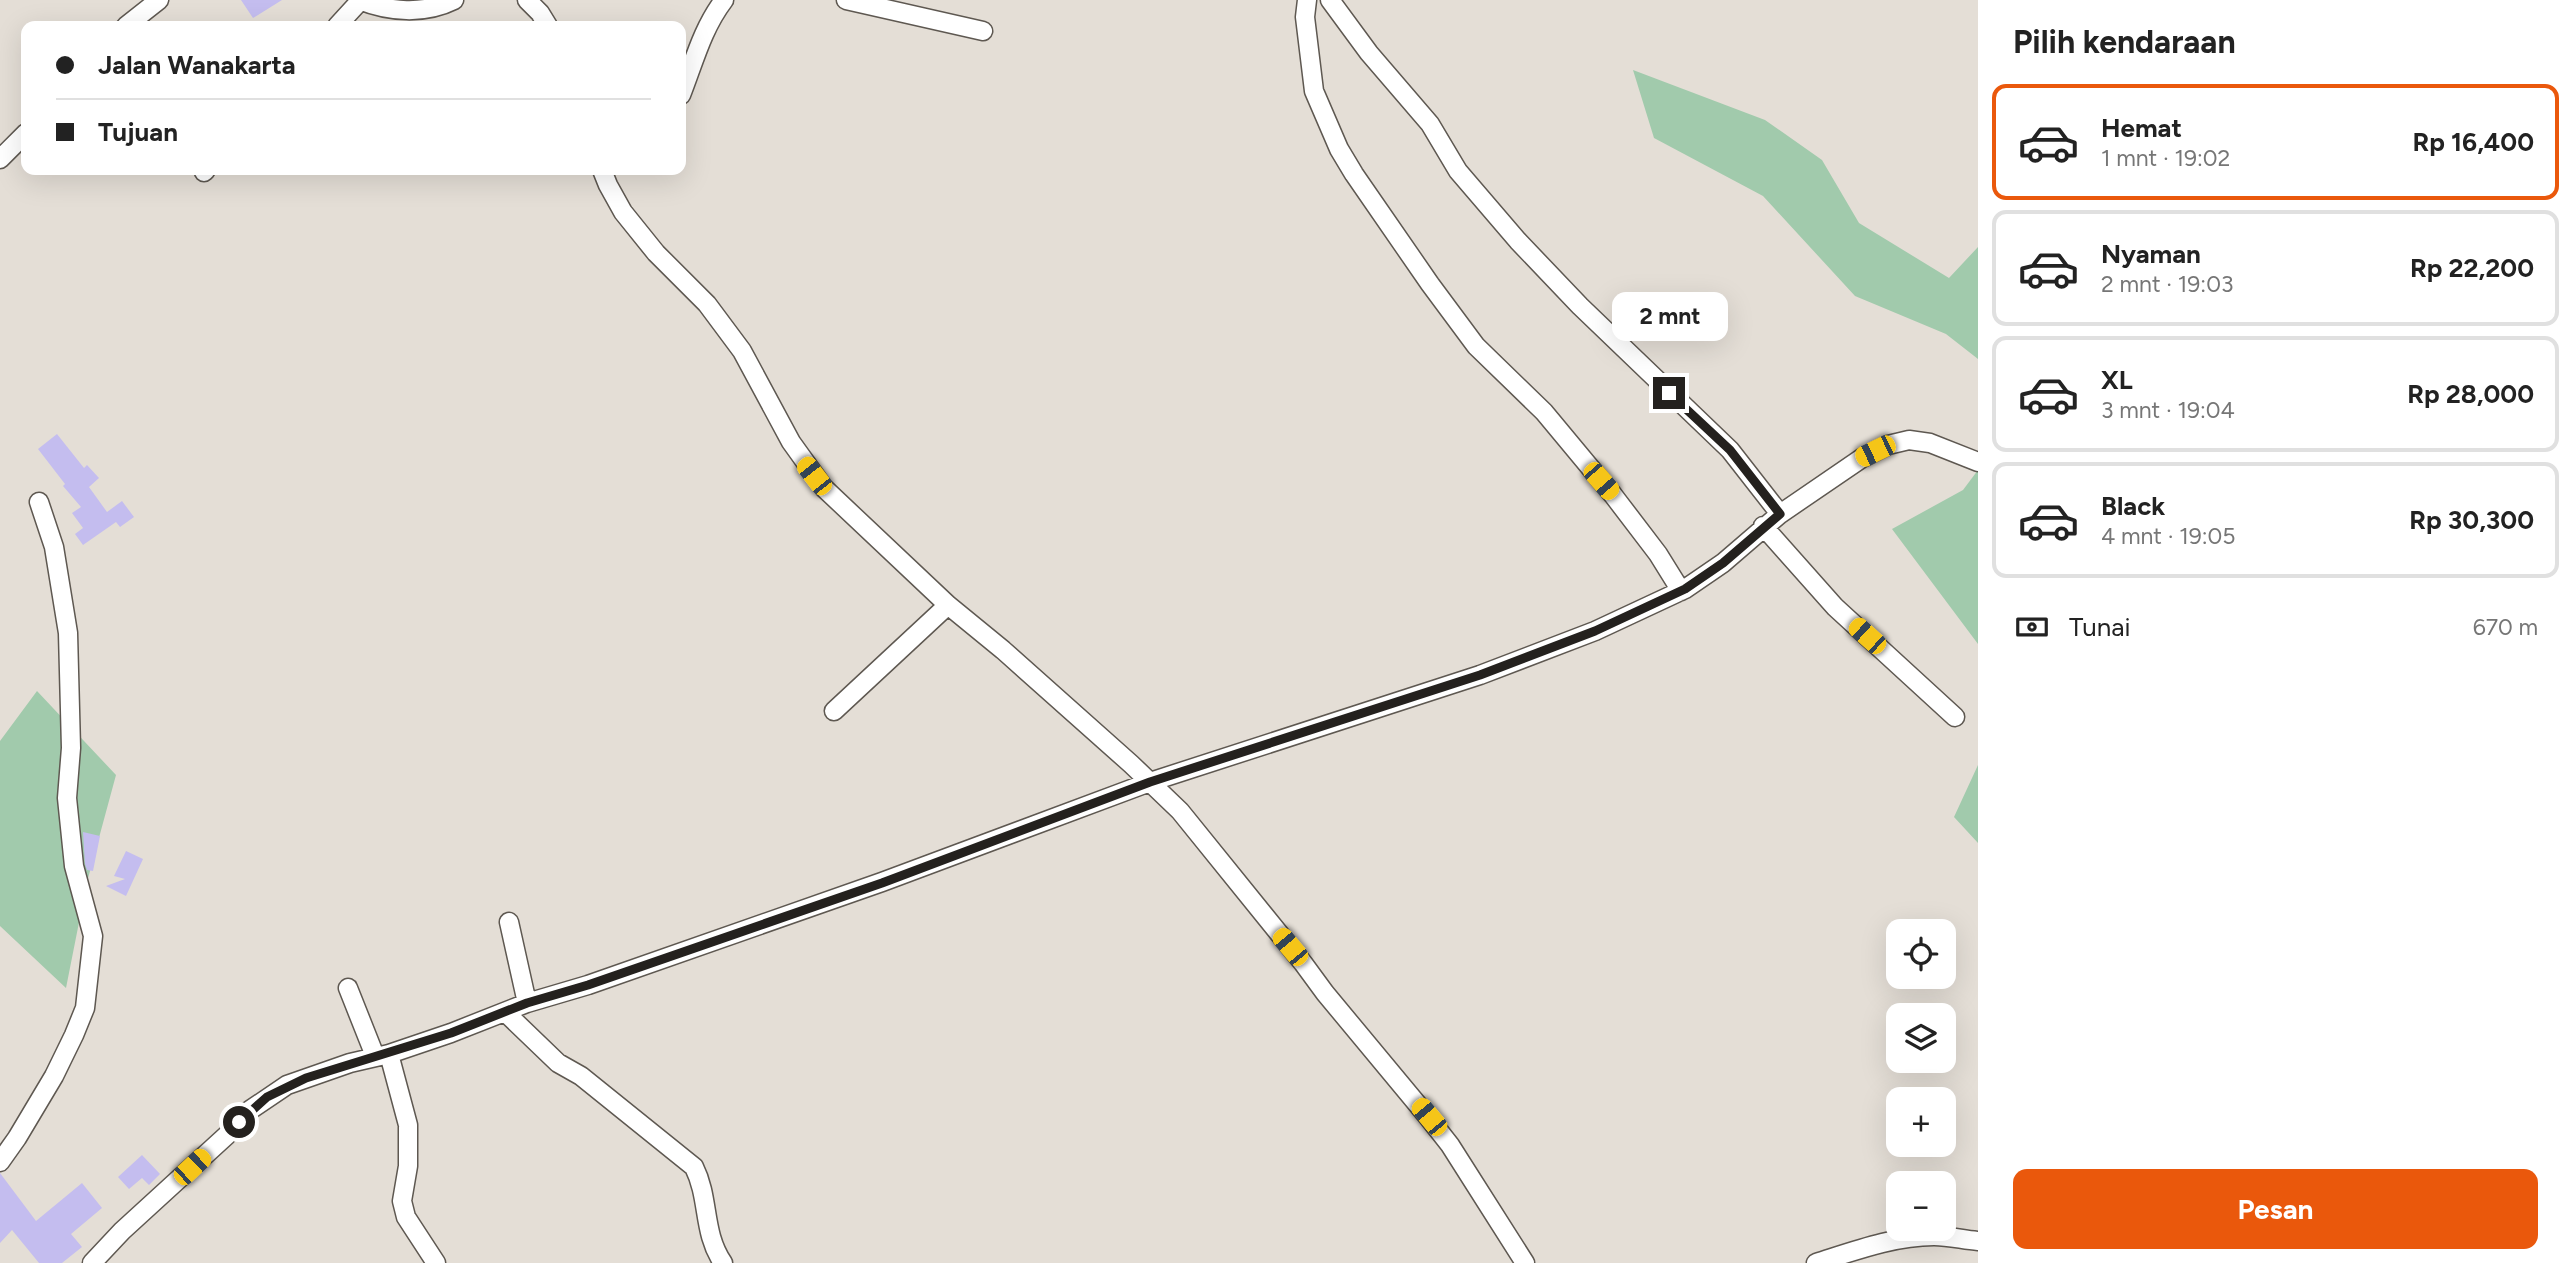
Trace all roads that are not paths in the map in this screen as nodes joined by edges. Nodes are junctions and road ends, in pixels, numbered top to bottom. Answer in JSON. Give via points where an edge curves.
{"nodes":[{"id":1,"x":159,"y":0,"type":"edge"},
{"id":2,"x":454,"y":0,"type":"edge"},
{"id":3,"x":527,"y":0,"type":"edge"},
{"id":4,"x":724,"y":0,"type":"edge"},
{"id":5,"x":846,"y":0,"type":"edge"},
{"id":6,"x":1307,"y":0,"type":"edge"},
{"id":7,"x":1330,"y":0,"type":"edge"},
{"id":8,"x":360,"y":1,"type":"edge"},
{"id":9,"x":132,"y":21,"type":"edge"},
{"id":10,"x":342,"y":21,"type":"edge"},
{"id":11,"x":545,"y":21,"type":"edge"},
{"id":12,"x":983,"y":31,"type":"dead end"},
{"id":13,"x":686,"y":79,"type":"edge"},
{"id":14,"x":21,"y":138,"type":"edge"},
{"id":15,"x":0,"y":159,"type":"edge"},
{"id":16,"x":604,"y":175,"type":"edge"},
{"id":17,"x":1978,"y":462,"type":"edge"},
{"id":18,"x":39,"y":502,"type":"dead end"},
{"id":19,"x":1780,"y":514,"type":"junction"},
{"id":20,"x":1763,"y":526,"type":"junction"},
{"id":21,"x":1681,"y":591,"type":"junction"},
{"id":22,"x":948,"y":605,"type":"junction"},
{"id":23,"x":834,"y":711,"type":"dead end"},
{"id":24,"x":1955,"y":717,"type":"dead end"},
{"id":25,"x":1150,"y":782,"type":"junction"},
{"id":26,"x":509,"y":922,"type":"dead end"},
{"id":27,"x":348,"y":988,"type":"dead end"},
{"id":28,"x":527,"y":1003,"type":"junction"},
{"id":29,"x":505,"y":1012,"type":"junction"},
{"id":30,"x":382,"y":1055,"type":"junction"},
{"id":31,"x":0,"y":1162,"type":"edge"},
{"id":32,"x":1978,"y":1241,"type":"edge"},
{"id":33,"x":92,"y":1263,"type":"edge"},
{"id":34,"x":436,"y":1263,"type":"edge"},
{"id":35,"x":723,"y":1263,"type":"edge"},
{"id":36,"x":1525,"y":1263,"type":"edge"},
{"id":37,"x":1816,"y":1263,"type":"edge"}],
"edges":[{"from":1,"to":9,"type":"street"},
{"from":2,"to":8,"type":"street","via":[[419,10],[394,10]]},
{"from":3,"to":11,"type":"street"},
{"from":4,"to":13,"type":"street","via":[[712,16]]},
{"from":5,"to":12,"type":"street"},
{"from":6,"to":21,"type":"street","via":[[1314,91],[1354,174],[1476,346],[1565,437],[1658,554]]},
{"from":7,"to":19,"type":"street","via":[[1430,124],[1458,171],[1518,242],[1730,450]]},
{"from":8,"to":10,"type":"street"},
{"from":14,"to":15,"type":"street"},
{"from":16,"to":22,"type":"street","via":[[623,212],[743,351],[791,442],[824,488]]},
{"from":17,"to":19,"type":"street","via":[[1930,443],[1909,440],[1888,445]]},
{"from":18,"to":31,"type":"street","via":[[54,547],[68,633],[71,748],[67,798],[74,866],[93,936],[85,1008],[74,1035]]},
{"from":19,"to":20,"type":"street"},
{"from":20,"to":21,"type":"street","via":[[1723,563]]},
{"from":20,"to":24,"type":"street","via":[[1835,607]]},
{"from":21,"to":25,"type":"street","via":[[1595,631],[1480,675]]},
{"from":22,"to":23,"type":"street"},
{"from":22,"to":25,"type":"street"},
{"from":25,"to":28,"type":"street","via":[[882,883]]},
{"from":25,"to":36,"type":"street","via":[[1187,820],[1429,1117]]},
{"from":26,"to":28,"type":"street"},
{"from":27,"to":30,"type":"street"},
{"from":28,"to":29,"type":"street"},
{"from":29,"to":30,"type":"street"},
{"from":29,"to":35,"type":"street","via":[[558,1063],[581,1076],[694,1167],[702,1184],[707,1228]]},
{"from":30,"to":33,"type":"street","via":[[287,1085],[267,1097]]},
{"from":30,"to":34,"type":"street","via":[[408,1125],[402,1201],[405,1217]]},
{"from":32,"to":37,"type":"street","via":[[1907,1238]]}]}
